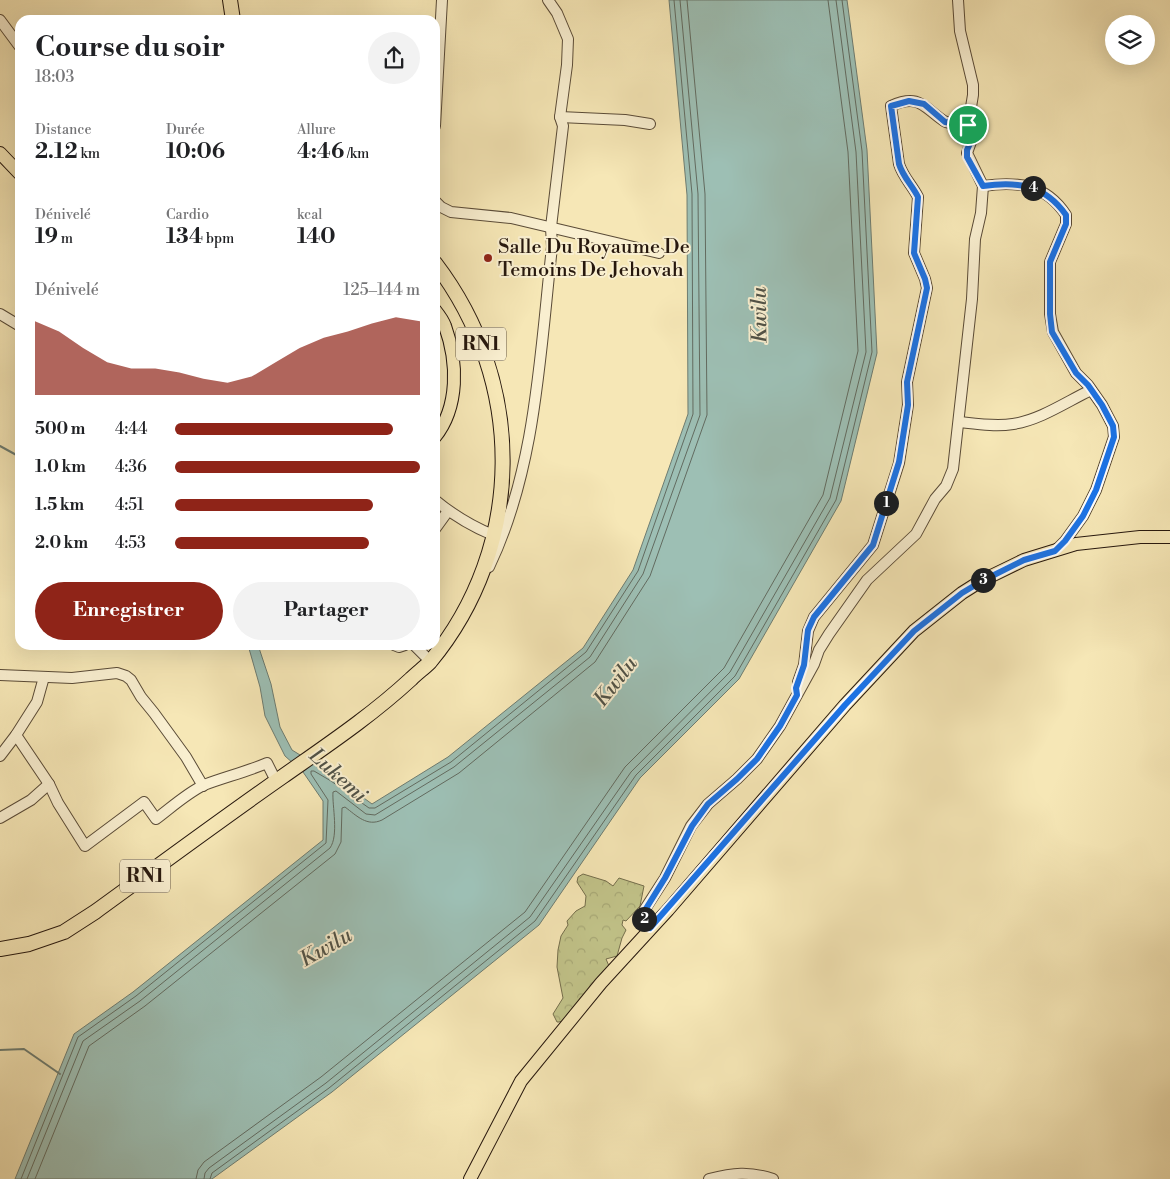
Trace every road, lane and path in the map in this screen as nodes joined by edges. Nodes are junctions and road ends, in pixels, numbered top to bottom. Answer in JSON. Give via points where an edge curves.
{"nodes":[{"id":1,"x":230,"y":0,"type":"edge"},
{"id":2,"x":442,"y":0,"type":"edge"},
{"id":3,"x":548,"y":0,"type":"edge"},
{"id":4,"x":958,"y":0,"type":"edge"},
{"id":5,"x":232,"y":15,"type":"edge"},
{"id":6,"x":0,"y":20,"type":"edge"},
{"id":7,"x":440,"y":36,"type":"edge"},
{"id":8,"x":15,"y":40,"type":"edge"},
{"id":9,"x":560,"y":117,"type":"junction"},
{"id":10,"x":650,"y":124,"type":"dead end"},
{"id":11,"x":968,"y":125,"type":"junction"},
{"id":12,"x":0,"y":154,"type":"edge"},
{"id":13,"x":15,"y":169,"type":"edge"},
{"id":14,"x":983,"y":186,"type":"junction"},
{"id":15,"x":440,"y":206,"type":"edge"},
{"id":16,"x":551,"y":227,"type":"junction"},
{"id":17,"x":658,"y":253,"type":"dead end"},
{"id":18,"x":440,"y":271,"type":"edge"},
{"id":19,"x":0,"y":314,"type":"edge"},
{"id":20,"x":440,"y":317,"type":"edge"},
{"id":21,"x":15,"y":323,"type":"edge"},
{"id":22,"x":1091,"y":390,"type":"junction"},
{"id":23,"x":959,"y":422,"type":"junction"},
{"id":24,"x":440,"y":431,"type":"edge"},
{"id":25,"x":440,"y":504,"type":"edge"},
{"id":26,"x":448,"y":511,"type":"junction"},
{"id":27,"x":440,"y":521,"type":"edge"},
{"id":28,"x":493,"y":535,"type":"junction"},
{"id":29,"x":1170,"y":537,"type":"edge"},
{"id":30,"x":1055,"y":551,"type":"junction"},
{"id":31,"x":468,"y":605,"type":"junction"},
{"id":32,"x":440,"y":646,"type":"edge"},
{"id":33,"x":419,"y":650,"type":"edge"},
{"id":34,"x":437,"y":650,"type":"edge"},
{"id":35,"x":430,"y":661,"type":"junction"},
{"id":36,"x":0,"y":675,"type":"edge"},
{"id":37,"x":44,"y":677,"type":"junction"},
{"id":38,"x":797,"y":695,"type":"junction"},
{"id":39,"x":16,"y":735,"type":"junction"},
{"id":40,"x":0,"y":756,"type":"edge"},
{"id":41,"x":277,"y":780,"type":"junction"},
{"id":42,"x":49,"y":784,"type":"junction"},
{"id":43,"x":203,"y":786,"type":"junction"},
{"id":44,"x":0,"y":818,"type":"edge"},
{"id":45,"x":650,"y":928,"type":"junction"},
{"id":46,"x":0,"y":949,"type":"edge"},
{"id":47,"x":470,"y":1179,"type":"edge"},
{"id":48,"x":709,"y":1179,"type":"edge"},
{"id":49,"x":773,"y":1179,"type":"edge"}],
"edges":[{"from":1,"to":5,"type":"highway"},
{"from":2,"to":7,"type":"street"},
{"from":3,"to":9,"type":"street","via":[[568,39]]},
{"from":4,"to":11,"type":"street","via":[[960,31],[973,85]]},
{"from":6,"to":8,"type":"street"},
{"from":9,"to":10,"type":"street"},
{"from":9,"to":16,"type":"street","via":[[563,126]]},
{"from":11,"to":14,"type":"street","via":[[972,139],[967,157]]},
{"from":11,"to":38,"type":"street","via":[[945,122],[917,102],[891,106],[899,164],[918,197],[914,253],[927,288],[907,382],[904,434],[899,462],[873,545],[814,617],[808,630]]},
{"from":12,"to":13,"type":"main road"},
{"from":14,"to":22,"type":"street","via":[[1003,183],[1032,188],[1052,199],[1066,215],[1066,224],[1050,262],[1052,332],[1076,373]]},
{"from":14,"to":23,"type":"street","via":[[982,213],[974,239],[972,299]]},
{"from":15,"to":16,"type":"street","via":[[451,212],[511,218]]},
{"from":16,"to":17,"type":"street"},
{"from":16,"to":31,"type":"street","via":[[552,247],[540,352],[521,479],[497,550]]},
{"from":18,"to":28,"type":"highway","number":"RN1","via":[[471,319],[492,377],[500,412],[503,435],[501,494]]},
{"from":19,"to":21,"type":"street"},
{"from":20,"to":24,"type":"main road","via":[[445,324],[453,357],[455,388]]},
{"from":22,"to":23,"type":"street","via":[[1031,420],[987,425]]},
{"from":22,"to":30,"type":"street","via":[[1113,426],[1114,437],[1096,490],[1083,516]]},
{"from":23,"to":38,"type":"street","via":[[953,470],[946,486],[916,534],[876,570],[856,594],[819,650]]},
{"from":25,"to":26,"type":"street"},
{"from":26,"to":27,"type":"street"},
{"from":26,"to":28,"type":"street"},
{"from":28,"to":31,"type":"highway","number":"RN1"},
{"from":29,"to":30,"type":"main road","via":[[1109,539]]},
{"from":30,"to":45,"type":"main road","via":[[1024,560],[982,581],[914,631]]},
{"from":31,"to":32,"type":"highway","number":"RN1"},
{"from":33,"to":35,"type":"street"},
{"from":34,"to":35,"type":"highway","number":"RN1"},
{"from":35,"to":41,"type":"highway","number":"RN1","via":[[395,694]]},
{"from":36,"to":37,"type":"street"},
{"from":37,"to":39,"type":"street","via":[[37,702]]},
{"from":37,"to":43,"type":"street","via":[[72,678],[117,673],[126,676],[186,757]]},
{"from":38,"to":45,"type":"street","via":[[757,759],[708,804],[692,826],[642,915]]},
{"from":39,"to":40,"type":"street"},
{"from":39,"to":42,"type":"street"},
{"from":41,"to":43,"type":"street","via":[[267,762]]},
{"from":41,"to":46,"type":"highway","number":"RN1","via":[[64,932],[29,944]]},
{"from":42,"to":43,"type":"street","via":[[85,846],[144,802],[156,819]]},
{"from":42,"to":44,"type":"street","via":[[31,800]]},
{"from":45,"to":47,"type":"main road","via":[[521,1081]]},
{"from":48,"to":49,"type":"street","via":[[741,1172]]}]}
